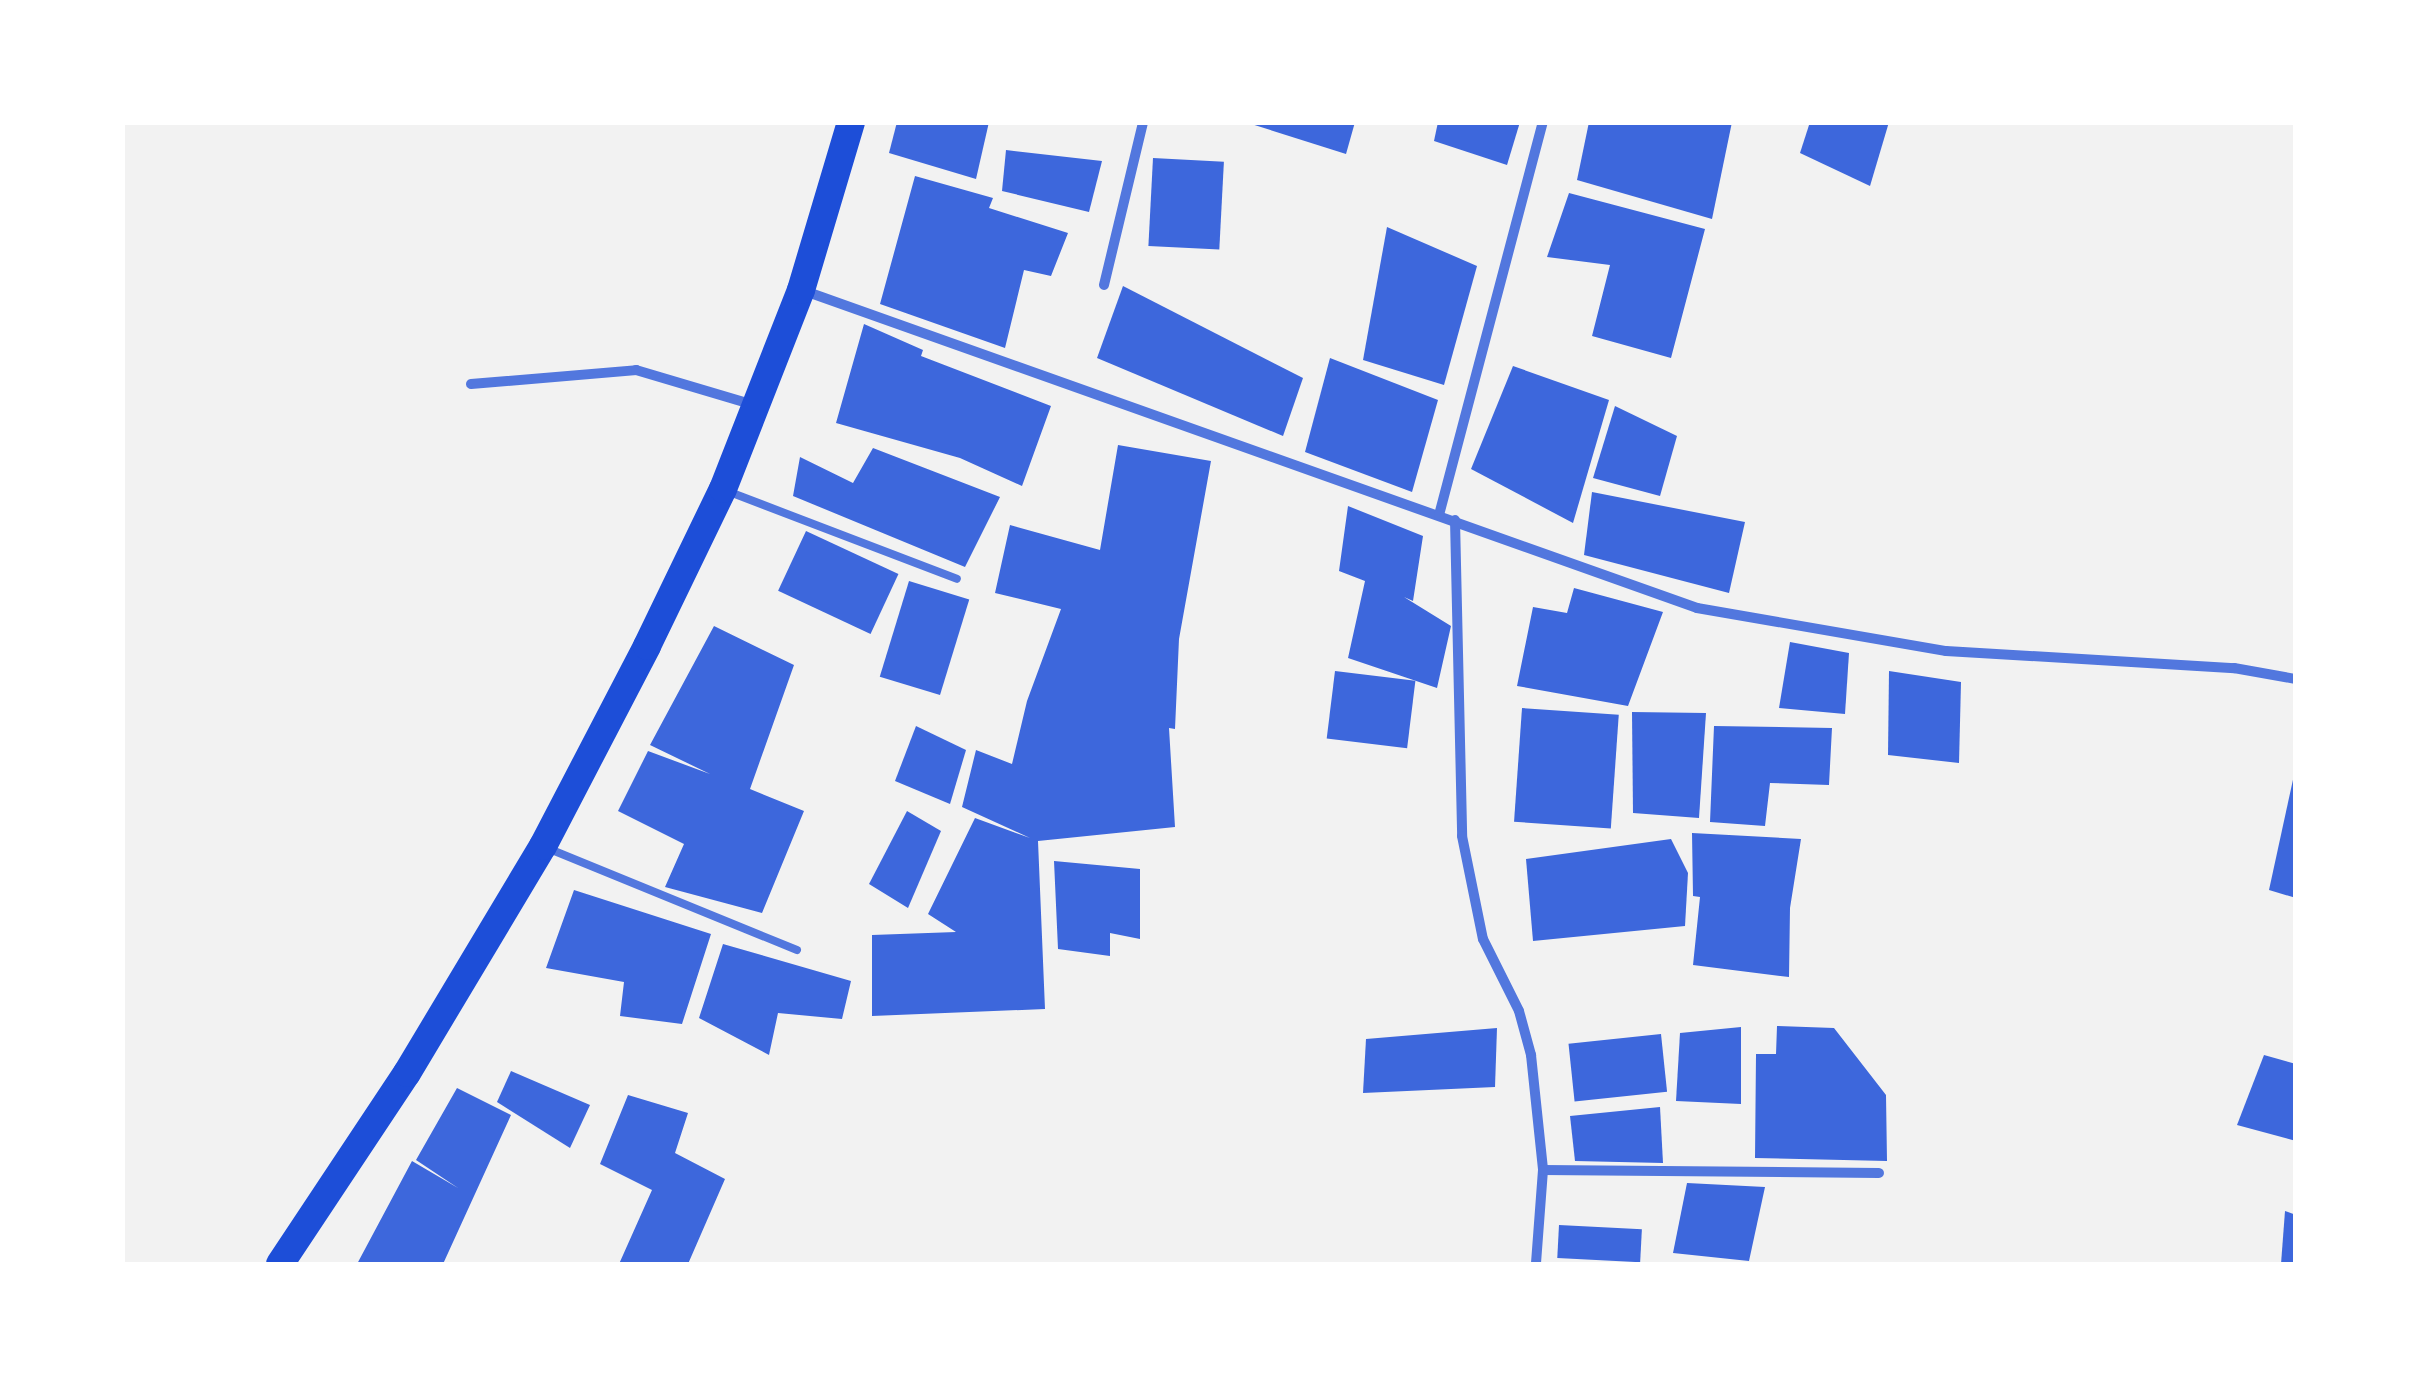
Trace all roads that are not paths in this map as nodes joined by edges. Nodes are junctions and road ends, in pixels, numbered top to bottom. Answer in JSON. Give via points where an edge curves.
{"nodes":[{"id":1,"x":851,"y":122,"type":"edge"},
{"id":2,"x":1143,"y":122,"type":"edge"},
{"id":3,"x":1544,"y":122,"type":"edge"},
{"id":4,"x":1104,"y":285,"type":"dead end"},
{"id":5,"x":802,"y":290,"type":"junction"},
{"id":6,"x":471,"y":384,"type":"dead end"},
{"id":7,"x":755,"y":406,"type":"junction"},
{"id":8,"x":723,"y":489,"type":"junction"},
{"id":9,"x":1439,"y":515,"type":"junction"},
{"id":10,"x":1455,"y":520,"type":"junction"},
{"id":11,"x":957,"y":578,"type":"dead end"},
{"id":12,"x":2296,"y":679,"type":"edge"},
{"id":13,"x":542,"y":846,"type":"junction"},
{"id":14,"x":796,"y":950,"type":"dead end"},
{"id":15,"x":1544,"y":1170,"type":"junction"},
{"id":16,"x":1879,"y":1173,"type":"dead end"},
{"id":17,"x":280,"y":1264,"type":"edge"},
{"id":18,"x":1536,"y":1264,"type":"edge"}],
"edges":[{"from":1,"to":5,"type":"highway"},
{"from":2,"to":4,"type":"street"},
{"from":3,"to":9,"type":"street"},
{"from":5,"to":7,"type":"highway"},
{"from":5,"to":9,"type":"street"},
{"from":6,"to":7,"type":"street","via":[[636,370]]},
{"from":7,"to":8,"type":"highway"},
{"from":8,"to":11,"type":"lane"},
{"from":8,"to":13,"type":"highway"},
{"from":9,"to":10,"type":"street"},
{"from":10,"to":12,"type":"street","via":[[1696,608],[1946,650],[2234,668]]},
{"from":10,"to":15,"type":"street","via":[[1462,836],[1484,938],[1531,1055]]},
{"from":13,"to":14,"type":"lane"},
{"from":13,"to":17,"type":"highway","via":[[407,1074]]},
{"from":15,"to":16,"type":"street"},
{"from":15,"to":18,"type":"street"}]}
